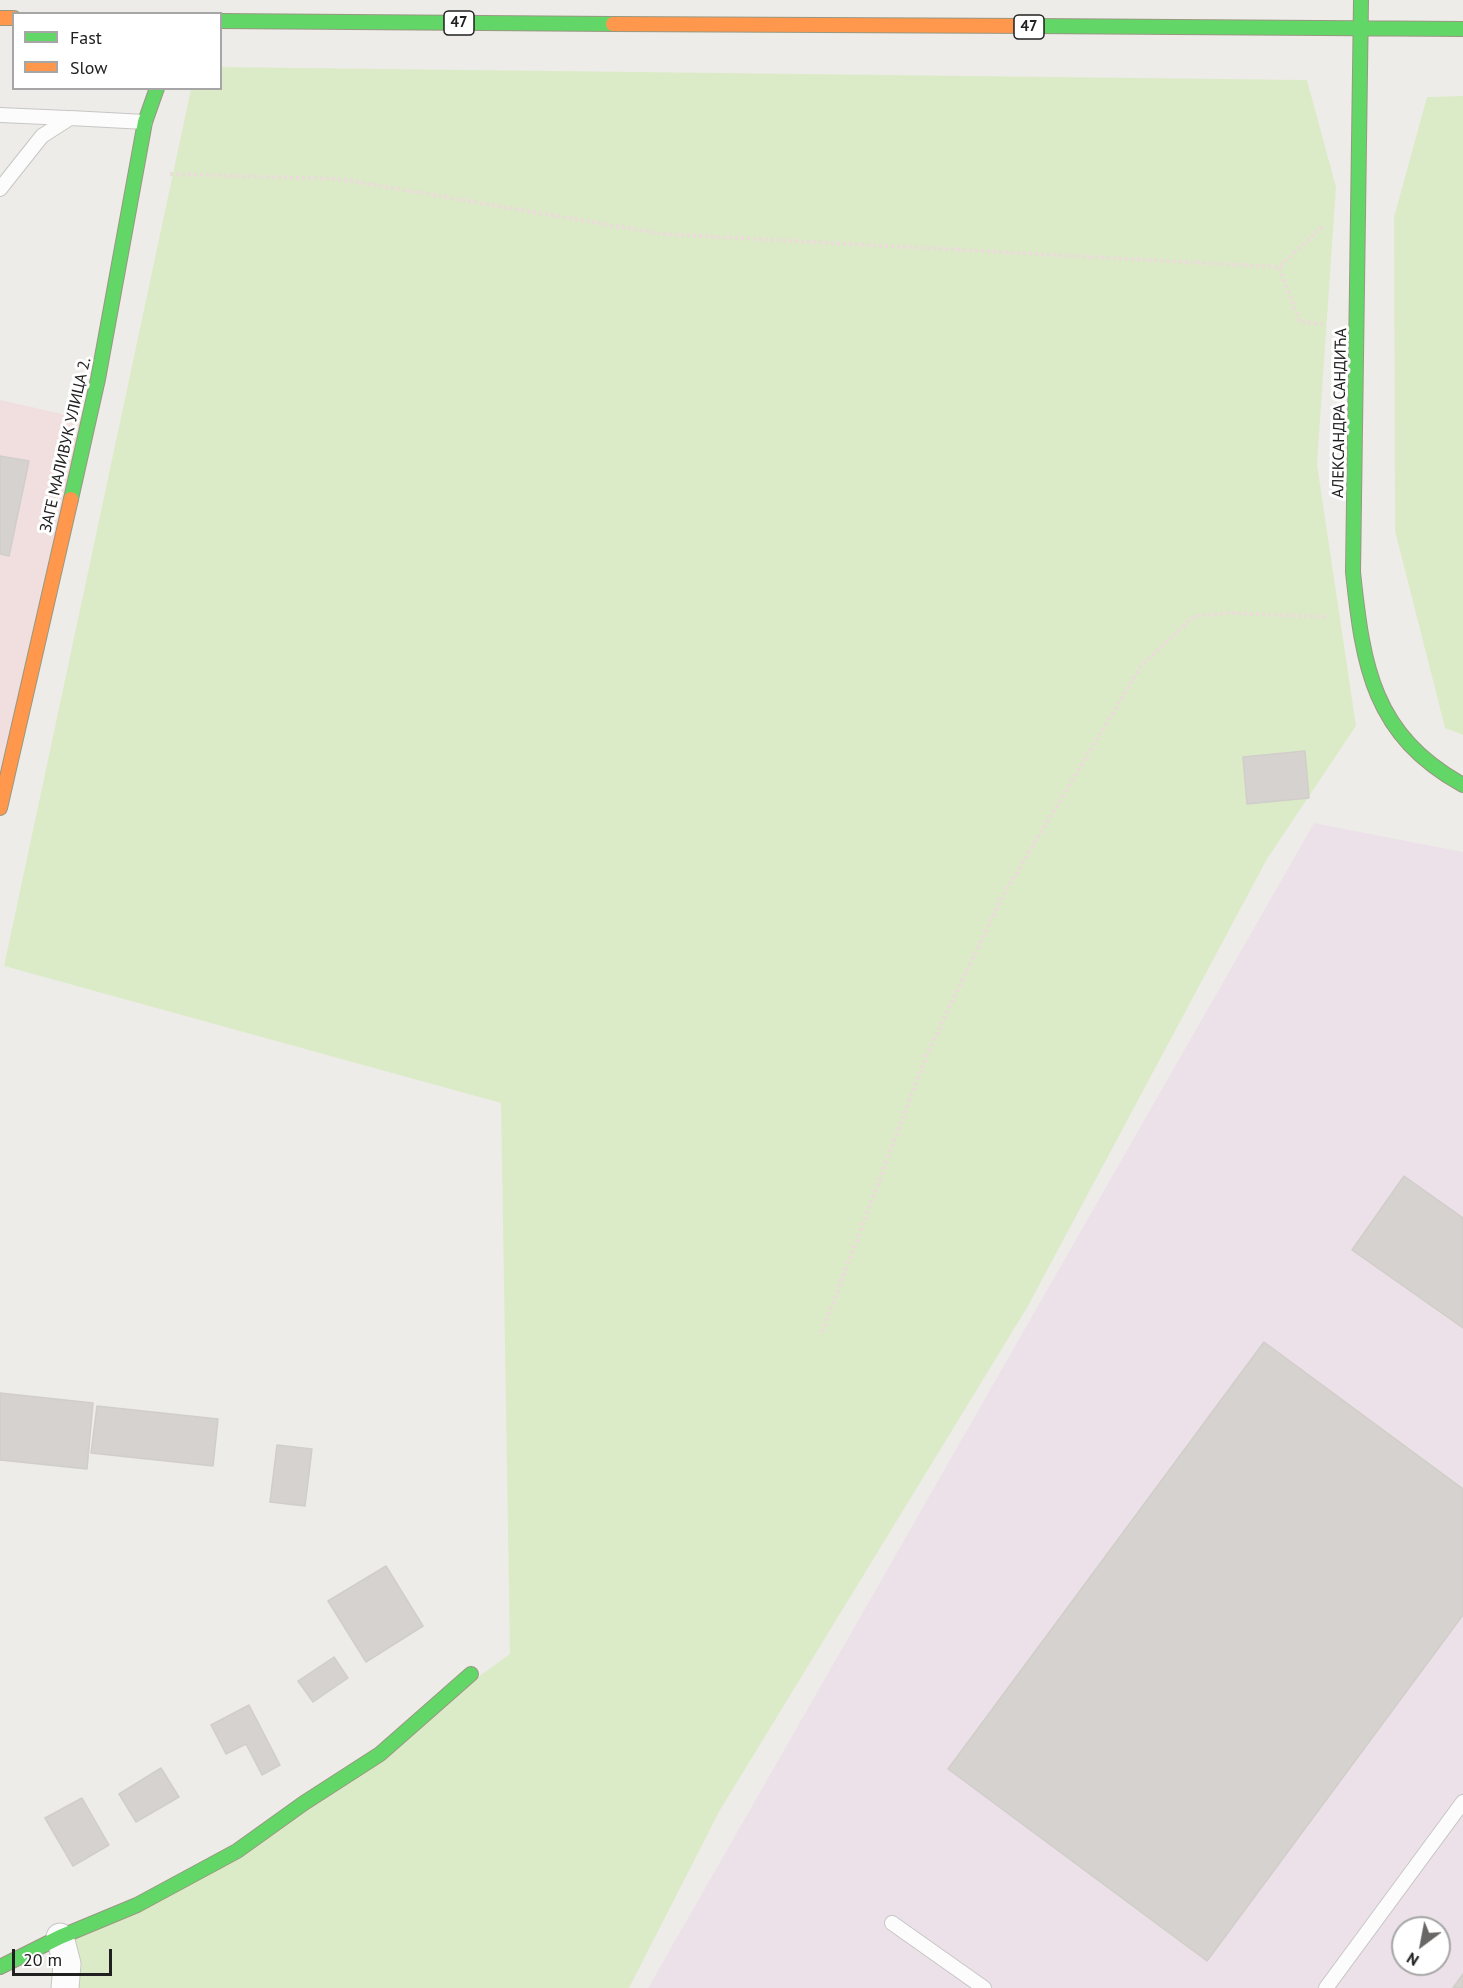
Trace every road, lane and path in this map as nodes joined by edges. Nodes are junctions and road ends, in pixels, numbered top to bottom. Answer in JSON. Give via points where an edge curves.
{"nodes":[{"id":1,"x":1361,"y":0,"type":"edge"},
{"id":2,"x":222,"y":21,"type":"edge"},
{"id":3,"x":1360,"y":29,"type":"junction"},
{"id":4,"x":1463,"y":29,"type":"edge"},
{"id":5,"x":156,"y":90,"type":"edge"},
{"id":6,"x":0,"y":115,"type":"edge"},
{"id":7,"x":70,"y":118,"type":"junction"},
{"id":8,"x":145,"y":122,"type":"junction"},
{"id":9,"x":136,"y":173,"type":"junction"},
{"id":10,"x":0,"y":189,"type":"edge"},
{"id":11,"x":1359,"y":193,"type":"junction"},
{"id":12,"x":1279,"y":267,"type":"junction"},
{"id":13,"x":1357,"y":325,"type":"junction"},
{"id":14,"x":1357,"y":619,"type":"junction"},
{"id":15,"x":1463,"y":785,"type":"edge"},
{"id":16,"x":0,"y":808,"type":"edge"},
{"id":17,"x":822,"y":1332,"type":"dead end"},
{"id":18,"x":471,"y":1674,"type":"dead end"},
{"id":19,"x":1463,"y":1802,"type":"edge"},
{"id":20,"x":892,"y":1923,"type":"dead end"},
{"id":21,"x":60,"y":1937,"type":"junction"},
{"id":22,"x":0,"y":1967,"type":"edge"},
{"id":23,"x":65,"y":1988,"type":"edge"},
{"id":24,"x":984,"y":1988,"type":"edge"},
{"id":25,"x":1326,"y":1988,"type":"edge"}],
"edges":[{"from":1,"to":3,"type":"street","name":"АЛЕКСАНДРА САНДИЋА"},
{"from":2,"to":3,"type":"street","number":"47"},
{"from":3,"to":4,"type":"street","number":"47"},
{"from":3,"to":11,"type":"street","name":"АЛЕКСАНДРА САНДИЋА"},
{"from":5,"to":8,"type":"street","name":"ЗАГЕ МАЛИВУК УЛИЦА 2."},
{"from":6,"to":7,"type":"lane"},
{"from":7,"to":8,"type":"lane"},
{"from":7,"to":10,"type":"lane","via":[[42,136]]},
{"from":8,"to":9,"type":"street","name":"ЗАГЕ МАЛИВУК УЛИЦА 2."},
{"from":9,"to":12,"type":"path","via":[[339,180],[663,234]]},
{"from":9,"to":16,"type":"street","name":"ЗАГЕ МАЛИВУК УЛИЦА 2.","via":[[98,380]]},
{"from":11,"to":12,"type":"path"},
{"from":11,"to":13,"type":"street","name":"АЛЕКСАНДРА САНДИЋА"},
{"from":12,"to":13,"type":"path","via":[[1300,322]]},
{"from":13,"to":14,"type":"street","name":"АЛЕКСАНДРА САНДИЋА","via":[[1353,572]]},
{"from":14,"to":15,"type":"street","name":"АЛЕКСАНДРА САНДИЋА","via":[[1382,710],[1411,749],[1441,776]]},
{"from":14,"to":17,"type":"path","via":[[1230,613],[1194,616],[1142,666],[1002,897],[927,1054]]},
{"from":18,"to":21,"type":"street","via":[[380,1754],[237,1851],[137,1905]]},
{"from":19,"to":25,"type":"lane"},
{"from":20,"to":24,"type":"lane"},
{"from":21,"to":22,"type":"street"},
{"from":21,"to":23,"type":"street","via":[[67,1964]]}]}
